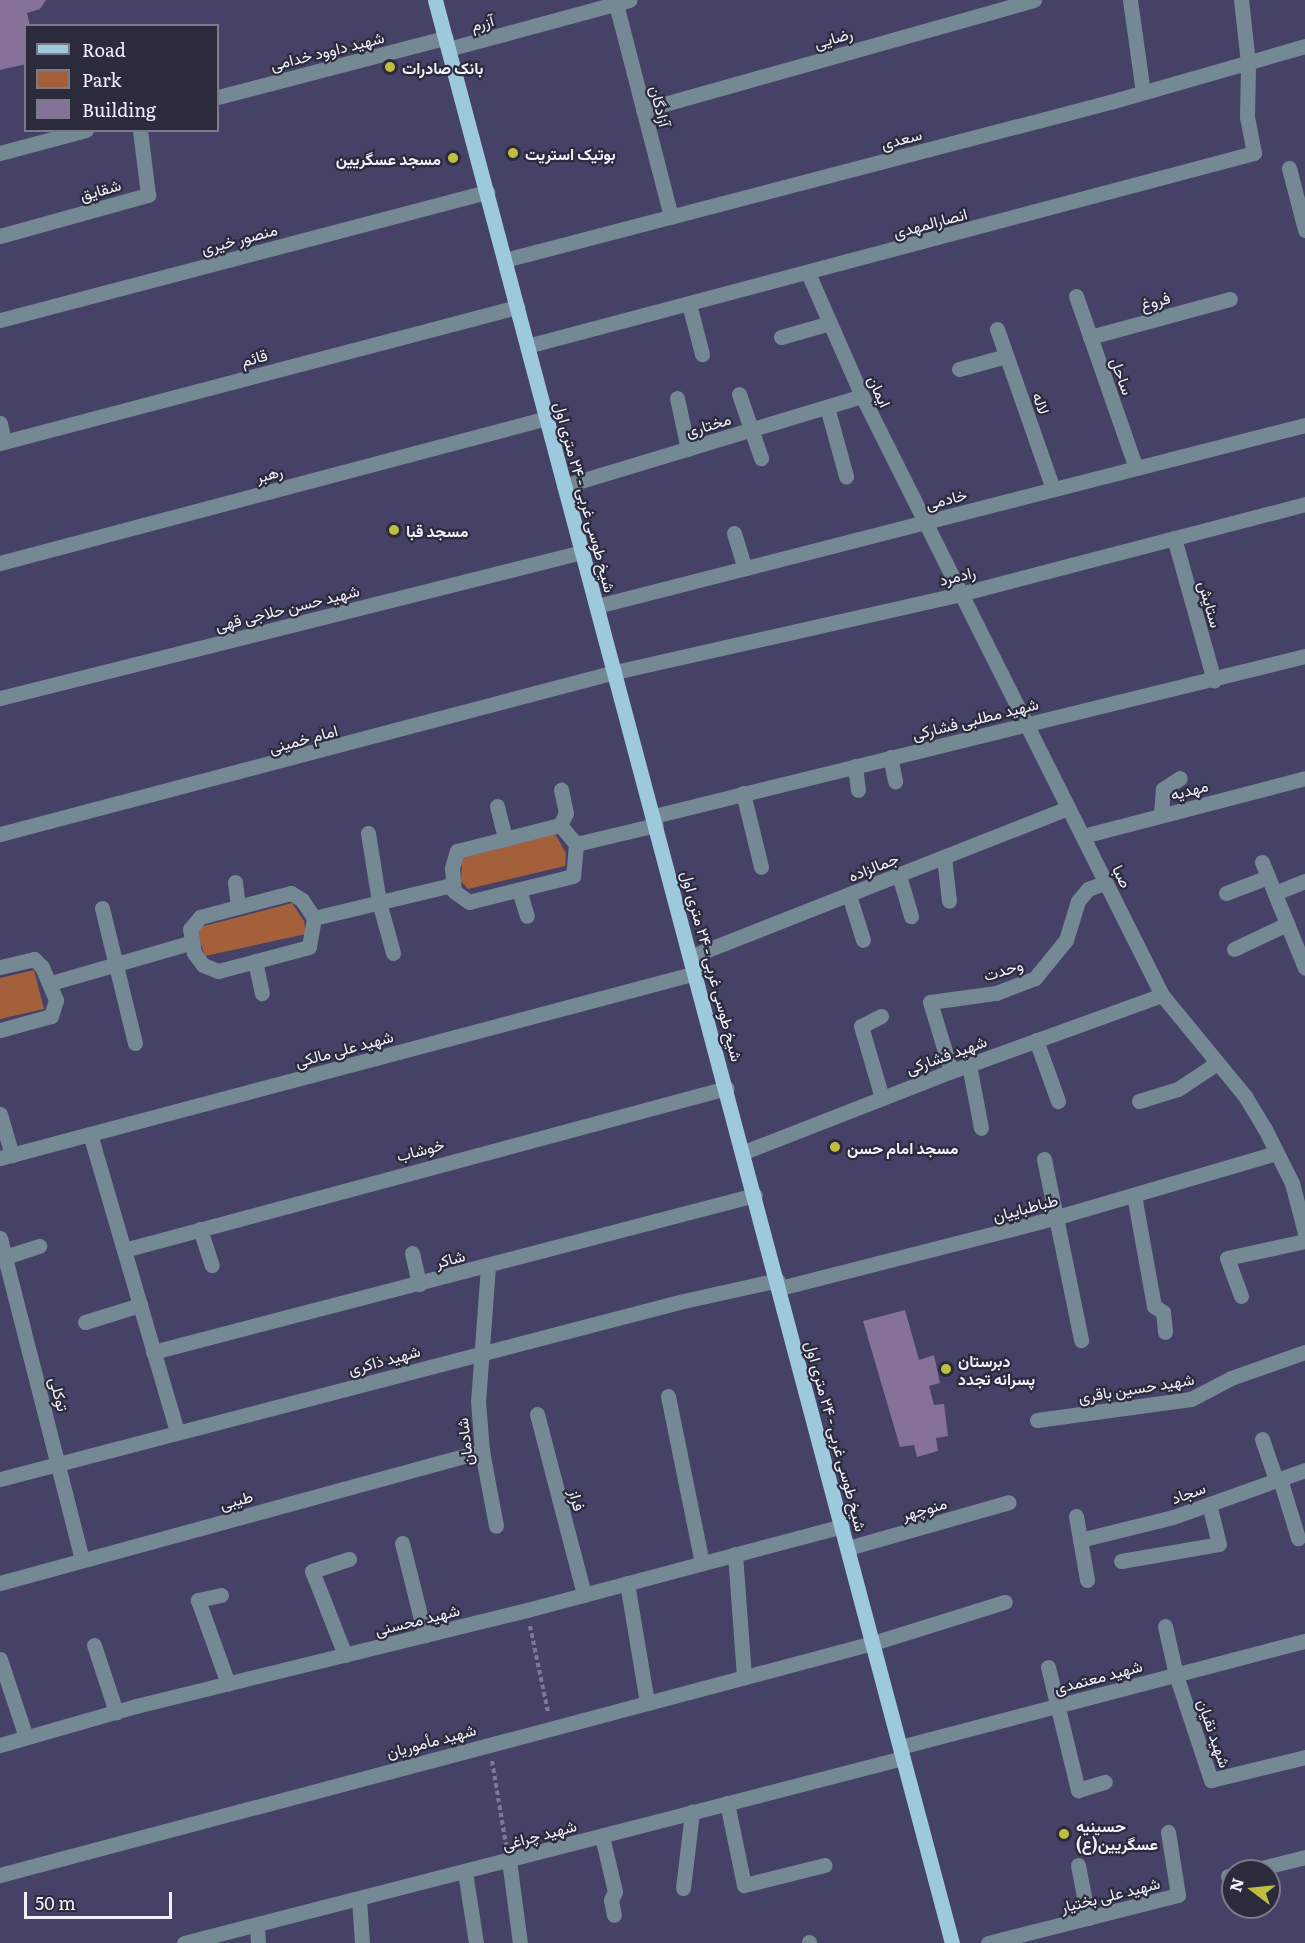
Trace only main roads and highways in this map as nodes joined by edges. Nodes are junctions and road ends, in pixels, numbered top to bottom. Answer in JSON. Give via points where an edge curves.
{"nodes":[{"id":1,"x":435,"y":0,"type":"edge"},
{"id":2,"x":948,"y":1942,"type":"edge"}],
"edges":[{"from":1,"to":2,"type":"main road","name":"شیخ طوسی غربی - ۲۴ متری اول","via":[[779,1284]]}]}
